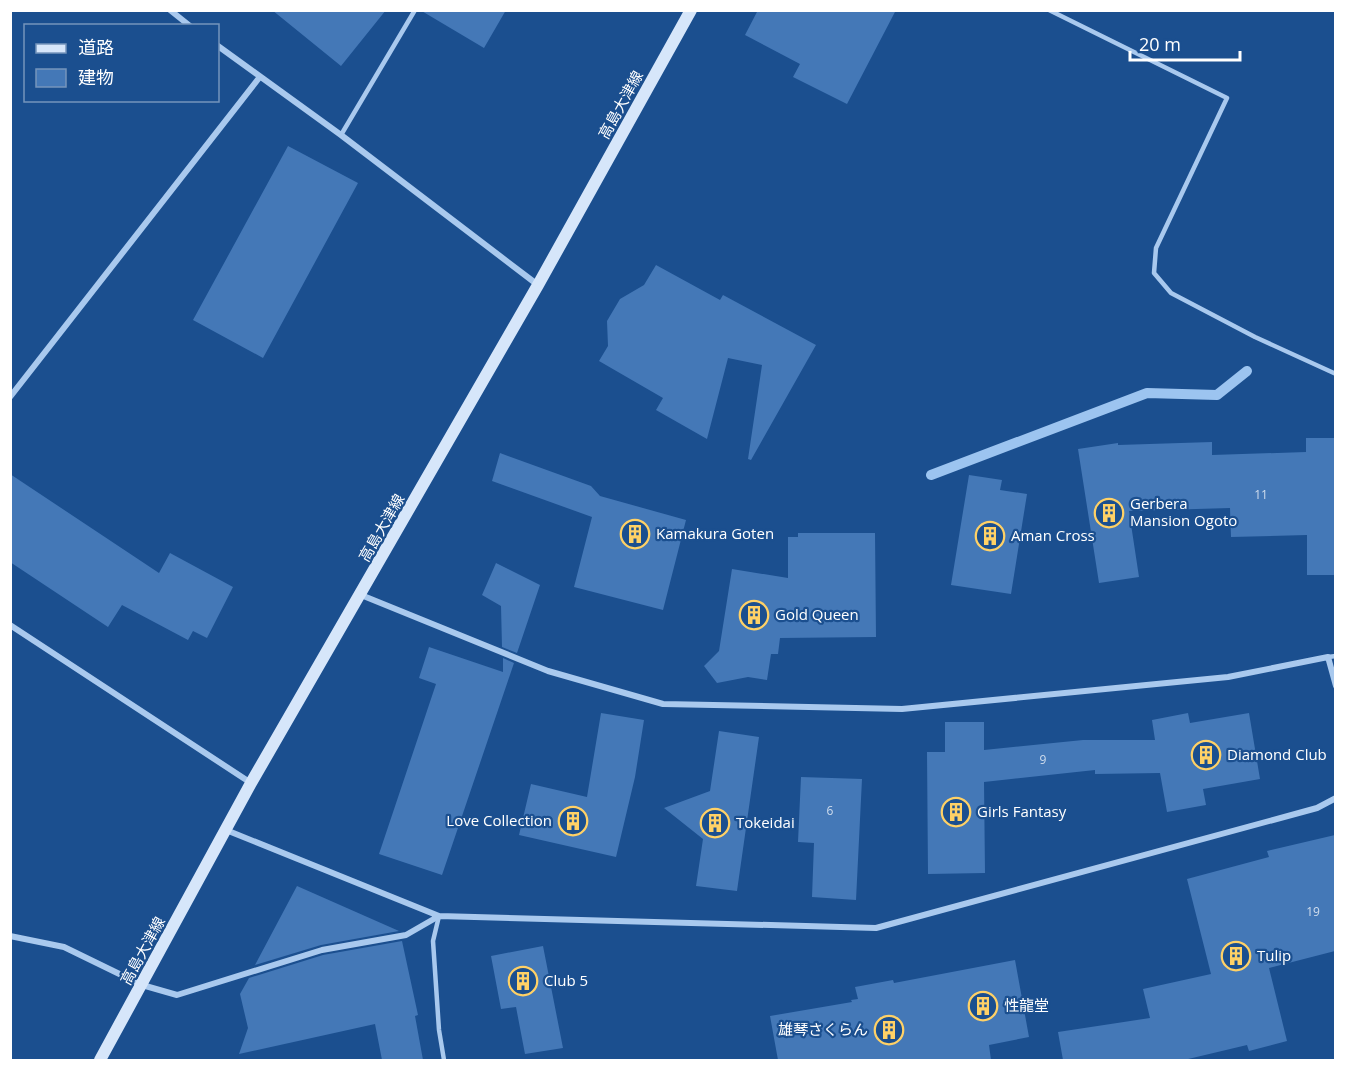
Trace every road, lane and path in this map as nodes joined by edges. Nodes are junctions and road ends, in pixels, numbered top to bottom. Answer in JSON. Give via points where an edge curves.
{"nodes":[{"id":1,"x":170,"y":10,"type":"edge"},
{"id":2,"x":415,"y":10,"type":"edge"},
{"id":3,"x":691,"y":10,"type":"edge"},
{"id":4,"x":1049,"y":10,"type":"edge"},
{"id":5,"x":188,"y":24,"type":"edge"},
{"id":6,"x":219,"y":47,"type":"edge"},
{"id":7,"x":259,"y":78,"type":"junction"},
{"id":8,"x":341,"y":135,"type":"junction"},
{"id":9,"x":538,"y":285,"type":"junction"},
{"id":10,"x":1335,"y":374,"type":"edge"},
{"id":11,"x":10,"y":397,"type":"edge"},
{"id":12,"x":361,"y":595,"type":"junction"},
{"id":13,"x":10,"y":625,"type":"edge"},
{"id":14,"x":1332,"y":656,"type":"edge"},
{"id":15,"x":1335,"y":686,"type":"edge"},
{"id":16,"x":251,"y":783,"type":"junction"},
{"id":17,"x":1335,"y":798,"type":"edge"},
{"id":18,"x":226,"y":830,"type":"junction"},
{"id":19,"x":439,"y":916,"type":"junction"},
{"id":20,"x":10,"y":936,"type":"edge"},
{"id":21,"x":142,"y":985,"type":"junction"},
{"id":22,"x":100,"y":1060,"type":"edge"},
{"id":23,"x":444,"y":1060,"type":"edge"}],
"edges":[{"from":1,"to":5,"type":"street"},
{"from":2,"to":8,"type":"lane"},
{"from":3,"to":9,"type":"main road","name":"高島大津線"},
{"from":4,"to":10,"type":"lane","via":[[1227,98],[1156,248],[1154,273],[1170,293]]},
{"from":6,"to":7,"type":"street"},
{"from":7,"to":8,"type":"street"},
{"from":7,"to":11,"type":"street"},
{"from":8,"to":9,"type":"street"},
{"from":9,"to":12,"type":"main road","name":"高島大津線"},
{"from":12,"to":14,"type":"street","via":[[548,671],[663,704],[902,709],[1228,677]]},
{"from":12,"to":16,"type":"main road","name":"高島大津線"},
{"from":13,"to":16,"type":"street"},
{"from":14,"to":15,"type":"street"},
{"from":16,"to":18,"type":"main road","name":"高島大津線"},
{"from":17,"to":19,"type":"street","via":[[1317,808],[876,928]]},
{"from":18,"to":19,"type":"street"},
{"from":18,"to":21,"type":"main road","name":"高島大津線"},
{"from":19,"to":21,"type":"street","via":[[406,935],[322,950],[177,995]]},
{"from":19,"to":23,"type":"lane","via":[[433,941]]},
{"from":20,"to":21,"type":"street","via":[[64,947]]},
{"from":21,"to":22,"type":"main road","name":"高島大津線"}]}
